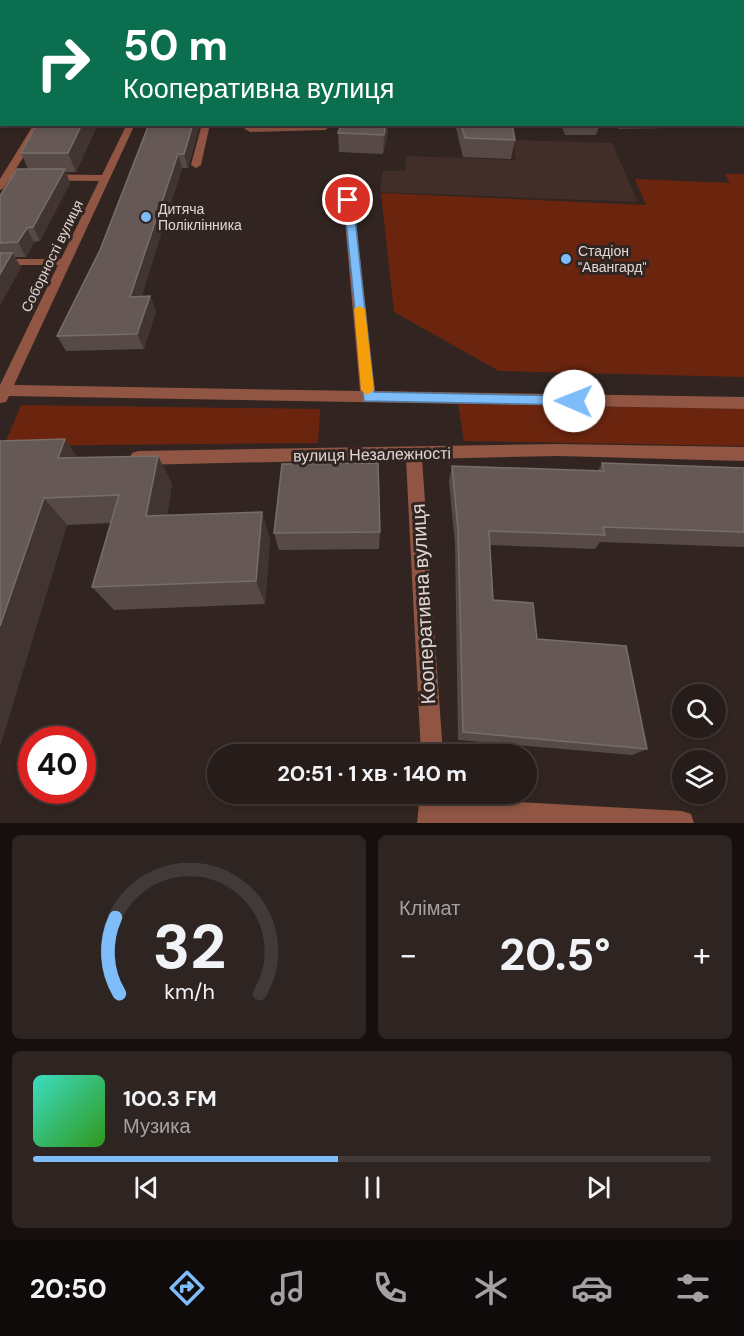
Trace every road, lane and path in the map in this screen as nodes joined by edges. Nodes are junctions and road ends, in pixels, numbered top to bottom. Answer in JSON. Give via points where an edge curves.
{"nodes":[{"id":1,"x":38,"y":126,"type":"edge"},
{"id":2,"x":130,"y":126,"type":"edge"},
{"id":3,"x":206,"y":126,"type":"edge"},
{"id":4,"x":245,"y":126,"type":"edge"},
{"id":5,"x":325,"y":127,"type":"dead end"},
{"id":6,"x":196,"y":165,"type":"dead end"},
{"id":7,"x":7,"y":177,"type":"junction"},
{"id":8,"x":346,"y":177,"type":"dead end"},
{"id":9,"x":106,"y":178,"type":"junction"},
{"id":10,"x":0,"y":187,"type":"edge"},
{"id":11,"x":0,"y":261,"type":"edge"},
{"id":12,"x":65,"y":262,"type":"junction"},
{"id":13,"x":2,"y":393,"type":"edge"},
{"id":14,"x":368,"y":397,"type":"junction"},
{"id":15,"x":744,"y":403,"type":"edge"},
{"id":16,"x":414,"y":454,"type":"junction"},
{"id":17,"x":744,"y":454,"type":"edge"},
{"id":18,"x":118,"y":458,"type":"edge"},
{"id":19,"x":431,"y":744,"type":"edge"},
{"id":20,"x":431,"y":808,"type":"edge"},
{"id":21,"x":682,"y":823,"type":"edge"}],
"edges":[{"from":1,"to":7,"type":"street"},
{"from":2,"to":9,"type":"street","name":"Соборності вулиця"},
{"from":3,"to":6,"type":"street"},
{"from":4,"to":5,"type":"street"},
{"from":7,"to":9,"type":"street"},
{"from":7,"to":10,"type":"street"},
{"from":8,"to":14,"type":"street"},
{"from":9,"to":12,"type":"street","name":"Соборності вулиця"},
{"from":11,"to":12,"type":"street"},
{"from":12,"to":13,"type":"street","name":"Соборності вулиця"},
{"from":13,"to":14,"type":"street"},
{"from":14,"to":15,"type":"street"},
{"from":16,"to":17,"type":"street","name":"вулиця Незалежності","via":[[558,450]]},
{"from":16,"to":18,"type":"street","name":"вулиця Незалежності"},
{"from":16,"to":19,"type":"street","name":"Кооперативна вулиця"},
{"from":20,"to":21,"type":"street"}]}
